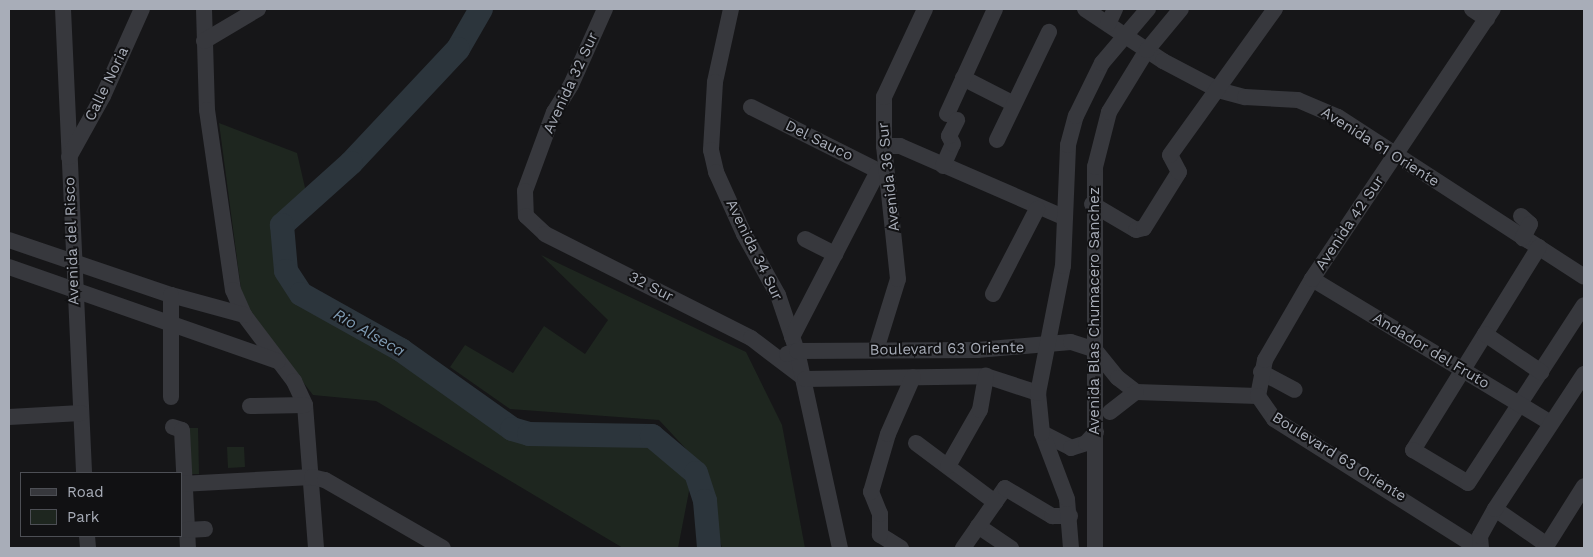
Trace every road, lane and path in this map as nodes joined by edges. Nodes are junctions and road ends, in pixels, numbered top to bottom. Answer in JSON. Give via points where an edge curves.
{"nodes":[{"id":1,"x":63,"y":9,"type":"edge"},
{"id":2,"x":142,"y":9,"type":"edge"},
{"id":3,"x":204,"y":9,"type":"edge"},
{"id":4,"x":258,"y":9,"type":"edge"},
{"id":5,"x":605,"y":9,"type":"edge"},
{"id":6,"x":731,"y":9,"type":"edge"},
{"id":7,"x":925,"y":9,"type":"edge"},
{"id":8,"x":995,"y":9,"type":"edge"},
{"id":9,"x":1085,"y":9,"type":"edge"},
{"id":10,"x":1115,"y":9,"type":"edge"},
{"id":11,"x":1148,"y":9,"type":"edge"},
{"id":12,"x":1180,"y":9,"type":"edge"},
{"id":13,"x":1275,"y":9,"type":"edge"},
{"id":14,"x":1472,"y":9,"type":"edge"},
{"id":15,"x":1490,"y":14,"type":"edge"},
{"id":16,"x":1108,"y":24,"type":"junction"},
{"id":17,"x":1050,"y":32,"type":"dead end"},
{"id":18,"x":1125,"y":35,"type":"junction"},
{"id":19,"x":204,"y":41,"type":"junction"},
{"id":20,"x":1147,"y":50,"type":"junction"},
{"id":21,"x":964,"y":78,"type":"junction"},
{"id":22,"x":1218,"y":90,"type":"junction"},
{"id":23,"x":1014,"y":104,"type":"junction"},
{"id":24,"x":751,"y":107,"type":"dead end"},
{"id":25,"x":997,"y":140,"type":"dead end"},
{"id":26,"x":884,"y":146,"type":"junction"},
{"id":27,"x":1395,"y":156,"type":"junction"},
{"id":28,"x":69,"y":158,"type":"junction"},
{"id":29,"x":943,"y":166,"type":"junction"},
{"id":30,"x":883,"y":173,"type":"junction"},
{"id":31,"x":1092,"y":204,"type":"junction"},
{"id":32,"x":1037,"y":209,"type":"junction"},
{"id":33,"x":526,"y":216,"type":"joint"},
{"id":34,"x":1521,"y":216,"type":"dead end"},
{"id":35,"x":1063,"y":217,"type":"junction"},
{"id":36,"x":1523,"y":238,"type":"junction"},
{"id":37,"x":805,"y":239,"type":"dead end"},
{"id":38,"x":9,"y":240,"type":"edge"},
{"id":39,"x":1539,"y":248,"type":"junction"},
{"id":40,"x":835,"y":254,"type":"junction"},
{"id":41,"x":72,"y":262,"type":"junction"},
{"id":42,"x":9,"y":268,"type":"edge"},
{"id":43,"x":1584,"y":277,"type":"edge"},
{"id":44,"x":1312,"y":279,"type":"junction"},
{"id":45,"x":73,"y":289,"type":"junction"},
{"id":46,"x":993,"y":294,"type":"dead end"},
{"id":47,"x":170,"y":295,"type":"junction"},
{"id":48,"x":1584,"y":305,"type":"edge"},
{"id":49,"x":244,"y":315,"type":"junction"},
{"id":50,"x":170,"y":322,"type":"junction"},
{"id":51,"x":1485,"y":334,"type":"junction"},
{"id":52,"x":795,"y":344,"type":"junction"},
{"id":53,"x":1047,"y":346,"type":"junction"},
{"id":54,"x":876,"y":350,"type":"junction"},
{"id":55,"x":1095,"y":350,"type":"junction"},
{"id":56,"x":778,"y":358,"type":"junction"},
{"id":57,"x":278,"y":361,"type":"junction"},
{"id":58,"x":1462,"y":370,"type":"junction"},
{"id":59,"x":1261,"y":372,"type":"junction"},
{"id":60,"x":1540,"y":372,"type":"junction"},
{"id":61,"x":1584,"y":374,"type":"edge"},
{"id":62,"x":986,"y":376,"type":"junction"},
{"id":63,"x":913,"y":377,"type":"junction"},
{"id":64,"x":805,"y":379,"type":"junction"},
{"id":65,"x":1295,"y":390,"type":"dead end"},
{"id":66,"x":1136,"y":392,"type":"junction"},
{"id":67,"x":1038,"y":393,"type":"junction"},
{"id":68,"x":1258,"y":396,"type":"junction"},
{"id":69,"x":171,"y":397,"type":"dead end"},
{"id":70,"x":1519,"y":404,"type":"junction"},
{"id":71,"x":250,"y":406,"type":"dead end"},
{"id":72,"x":305,"y":406,"type":"junction"},
{"id":73,"x":1110,"y":412,"type":"dead end"},
{"id":74,"x":81,"y":413,"type":"junction"},
{"id":75,"x":9,"y":417,"type":"edge"},
{"id":76,"x":1551,"y":423,"type":"junction"},
{"id":77,"x":177,"y":428,"type":"dead end"},
{"id":78,"x":1096,"y":432,"type":"junction"},
{"id":79,"x":1042,"y":433,"type":"junction"},
{"id":80,"x":916,"y":443,"type":"dead end"},
{"id":81,"x":948,"y":466,"type":"junction"},
{"id":82,"x":84,"y":472,"type":"edge"},
{"id":83,"x":182,"y":472,"type":"edge"},
{"id":84,"x":312,"y":477,"type":"junction"},
{"id":85,"x":183,"y":483,"type":"edge"},
{"id":86,"x":1584,"y":486,"type":"edge"},
{"id":87,"x":995,"y":502,"type":"junction"},
{"id":88,"x":1495,"y":509,"type":"junction"},
{"id":89,"x":1070,"y":516,"type":"junction"},
{"id":90,"x":978,"y":526,"type":"junction"},
{"id":91,"x":188,"y":530,"type":"junction"},
{"id":92,"x":205,"y":530,"type":"dead end"},
{"id":93,"x":1546,"y":546,"type":"edge"},
{"id":94,"x":188,"y":548,"type":"edge"},
{"id":95,"x":316,"y":548,"type":"edge"},
{"id":96,"x":443,"y":548,"type":"edge"},
{"id":97,"x":840,"y":548,"type":"edge"},
{"id":98,"x":901,"y":548,"type":"edge"},
{"id":99,"x":962,"y":548,"type":"edge"},
{"id":100,"x":1011,"y":548,"type":"edge"},
{"id":101,"x":1071,"y":548,"type":"edge"},
{"id":102,"x":1095,"y":548,"type":"edge"},
{"id":103,"x":1479,"y":548,"type":"edge"}],
"edges":[{"from":1,"to":28,"type":"street","name":"Avenida del Risco"},
{"from":2,"to":28,"type":"street","name":"Calle Noria","via":[[103,96]]},
{"from":3,"to":19,"type":"street"},
{"from":4,"to":19,"type":"street"},
{"from":5,"to":33,"type":"street","name":"Avenida 32 Sur","via":[[571,86],[554,112],[526,191]]},
{"from":6,"to":52,"type":"street","name":"Avenida 34 Sur","via":[[715,82],[711,150],[716,172],[744,234],[778,295]]},
{"from":7,"to":26,"type":"street","name":"Avenida 36 Sur","via":[[887,85],[882,112]]},
{"from":8,"to":21,"type":"street"},
{"from":9,"to":16,"type":"street","name":"Avenida 61 Oriente"},
{"from":10,"to":16,"type":"street"},
{"from":11,"to":18,"type":"street","name":"Avenida Blas Chumacero Sanchez"},
{"from":12,"to":20,"type":"street","name":"Avenida Blas Chumacero Sanchez"},
{"from":13,"to":22,"type":"street"},
{"from":14,"to":15,"type":"street"},
{"from":15,"to":27,"type":"street","name":"Avenida 42 Sur"},
{"from":16,"to":18,"type":"street","name":"Avenida 61 Oriente"},
{"from":17,"to":23,"type":"street"},
{"from":18,"to":20,"type":"street","name":"Avenida 61 Oriente"},
{"from":18,"to":35,"type":"street","name":"Avenida Blas Chumacero Sanchez","via":[[1102,63],[1076,116],[1068,145]]},
{"from":19,"to":49,"type":"street","via":[[207,110],[229,271]]},
{"from":20,"to":22,"type":"street","name":"Avenida 61 Oriente"},
{"from":20,"to":31,"type":"street","name":"Avenida Blas Chumacero Sanchez","via":[[1109,112],[1101,134]]},
{"from":21,"to":23,"type":"street"},
{"from":21,"to":29,"type":"street","via":[[952,117],[949,136],[953,144]]},
{"from":22,"to":27,"type":"street","name":"Avenida 61 Oriente","via":[[1233,95],[1310,104],[1338,117]]},
{"from":22,"to":31,"type":"street","via":[[1170,156],[1178,172],[1144,228],[1136,230]]},
{"from":23,"to":25,"type":"street"},
{"from":24,"to":30,"type":"street","name":"Del Sauco"},
{"from":26,"to":29,"type":"street","via":[[900,146]]},
{"from":26,"to":30,"type":"street","name":"Avenida 36 Sur"},
{"from":27,"to":36,"type":"street","name":"Avenida 61 Oriente"},
{"from":27,"to":44,"type":"street","name":"Avenida 42 Sur"},
{"from":28,"to":41,"type":"street","name":"Avenida del Risco"},
{"from":29,"to":32,"type":"street"},
{"from":30,"to":40,"type":"street"},
{"from":30,"to":54,"type":"street","name":"Avenida 36 Sur","via":[[898,279]]},
{"from":31,"to":55,"type":"street","name":"Avenida Blas Chumacero Sanchez"},
{"from":32,"to":35,"type":"street"},
{"from":32,"to":46,"type":"street"},
{"from":33,"to":56,"type":"street","name":"32 Sur","via":[[545,234],[751,338]]},
{"from":34,"to":36,"type":"street","via":[[1530,224]]},
{"from":35,"to":53,"type":"street","name":"Avenida Blas Chumacero Sanchez","via":[[1063,266]]},
{"from":36,"to":39,"type":"street","name":"Avenida 61 Oriente"},
{"from":37,"to":40,"type":"street"},
{"from":38,"to":41,"type":"street"},
{"from":39,"to":43,"type":"street","name":"Avenida 61 Oriente"},
{"from":39,"to":51,"type":"street"},
{"from":40,"to":52,"type":"street"},
{"from":41,"to":45,"type":"street","name":"Avenida del Risco"},
{"from":41,"to":47,"type":"street"},
{"from":42,"to":45,"type":"street"},
{"from":44,"to":58,"type":"street","name":"Andador del Fruto"},
{"from":44,"to":59,"type":"street","name":"Avenida 42 Sur"},
{"from":45,"to":50,"type":"street"},
{"from":45,"to":74,"type":"street","name":"Avenida del Risco"},
{"from":47,"to":49,"type":"street"},
{"from":47,"to":50,"type":"street"},
{"from":48,"to":60,"type":"street"},
{"from":49,"to":57,"type":"street"},
{"from":50,"to":57,"type":"street"},
{"from":50,"to":69,"type":"street"},
{"from":51,"to":58,"type":"street"},
{"from":51,"to":60,"type":"street"},
{"from":52,"to":54,"type":"street","name":"Boulevard 63 Oriente"},
{"from":52,"to":56,"type":"street"},
{"from":52,"to":64,"type":"street","name":"Avenida 34 Sur"},
{"from":53,"to":54,"type":"street","name":"Boulevard 63 Oriente"},
{"from":53,"to":55,"type":"street","name":"Boulevard 63 Oriente","via":[[1071,342]]},
{"from":53,"to":67,"type":"street","name":"Avenida Blas Chumacero Sanchez"},
{"from":55,"to":66,"type":"street","via":[[1118,378]]},
{"from":55,"to":78,"type":"street","name":"Avenida Blas Chumacero Sanchez"},
{"from":56,"to":64,"type":"street","name":"32 Sur"},
{"from":57,"to":72,"type":"street"},
{"from":58,"to":70,"type":"street","name":"Andador del Fruto"},
{"from":58,"to":70,"type":"street","via":[[1413,450],[1468,482]]},
{"from":59,"to":65,"type":"street"},
{"from":59,"to":68,"type":"street","name":"Avenida 42 Sur"},
{"from":60,"to":70,"type":"street"},
{"from":61,"to":76,"type":"street"},
{"from":62,"to":63,"type":"street","name":"Boulevard 63 Oriente"},
{"from":62,"to":67,"type":"street","name":"Boulevard 63 Oriente"},
{"from":62,"to":81,"type":"street","via":[[980,410]]},
{"from":63,"to":64,"type":"street","name":"Boulevard 63 Oriente"},
{"from":63,"to":98,"type":"street","via":[[888,434],[871,492],[880,514],[880,535]]},
{"from":64,"to":97,"type":"street","name":"Avenida 34 Sur"},
{"from":66,"to":68,"type":"street"},
{"from":66,"to":73,"type":"street"},
{"from":67,"to":79,"type":"street","name":"Avenida Blas Chumacero Sanchez"},
{"from":68,"to":103,"type":"street","name":"Boulevard 63 Oriente","via":[[1274,419]]},
{"from":70,"to":76,"type":"street","name":"Andador del Fruto"},
{"from":71,"to":72,"type":"street"},
{"from":72,"to":84,"type":"street"},
{"from":74,"to":75,"type":"street"},
{"from":74,"to":82,"type":"street","name":"Avenida del Risco"},
{"from":76,"to":88,"type":"street"},
{"from":77,"to":83,"type":"street"},
{"from":78,"to":79,"type":"street","via":[[1086,443],[1071,448]]},
{"from":78,"to":102,"type":"street","name":"Avenida Blas Chumacero Sanchez","via":[[1092,514]]},
{"from":79,"to":89,"type":"street","name":"Avenida Blas Chumacero Sanchez"},
{"from":80,"to":81,"type":"street"},
{"from":81,"to":87,"type":"street"},
{"from":84,"to":85,"type":"street"},
{"from":84,"to":95,"type":"street"},
{"from":84,"to":96,"type":"street","via":[[336,485]]},
{"from":85,"to":91,"type":"street"},
{"from":86,"to":93,"type":"street"},
{"from":87,"to":89,"type":"street","via":[[1005,488],[1052,516]]},
{"from":87,"to":90,"type":"street"},
{"from":88,"to":93,"type":"street"},
{"from":88,"to":103,"type":"street","via":[[1480,536]]},
{"from":89,"to":101,"type":"street","name":"Avenida Blas Chumacero Sanchez"},
{"from":90,"to":99,"type":"street"},
{"from":90,"to":100,"type":"street"},
{"from":91,"to":92,"type":"street"},
{"from":91,"to":94,"type":"street"}]}
